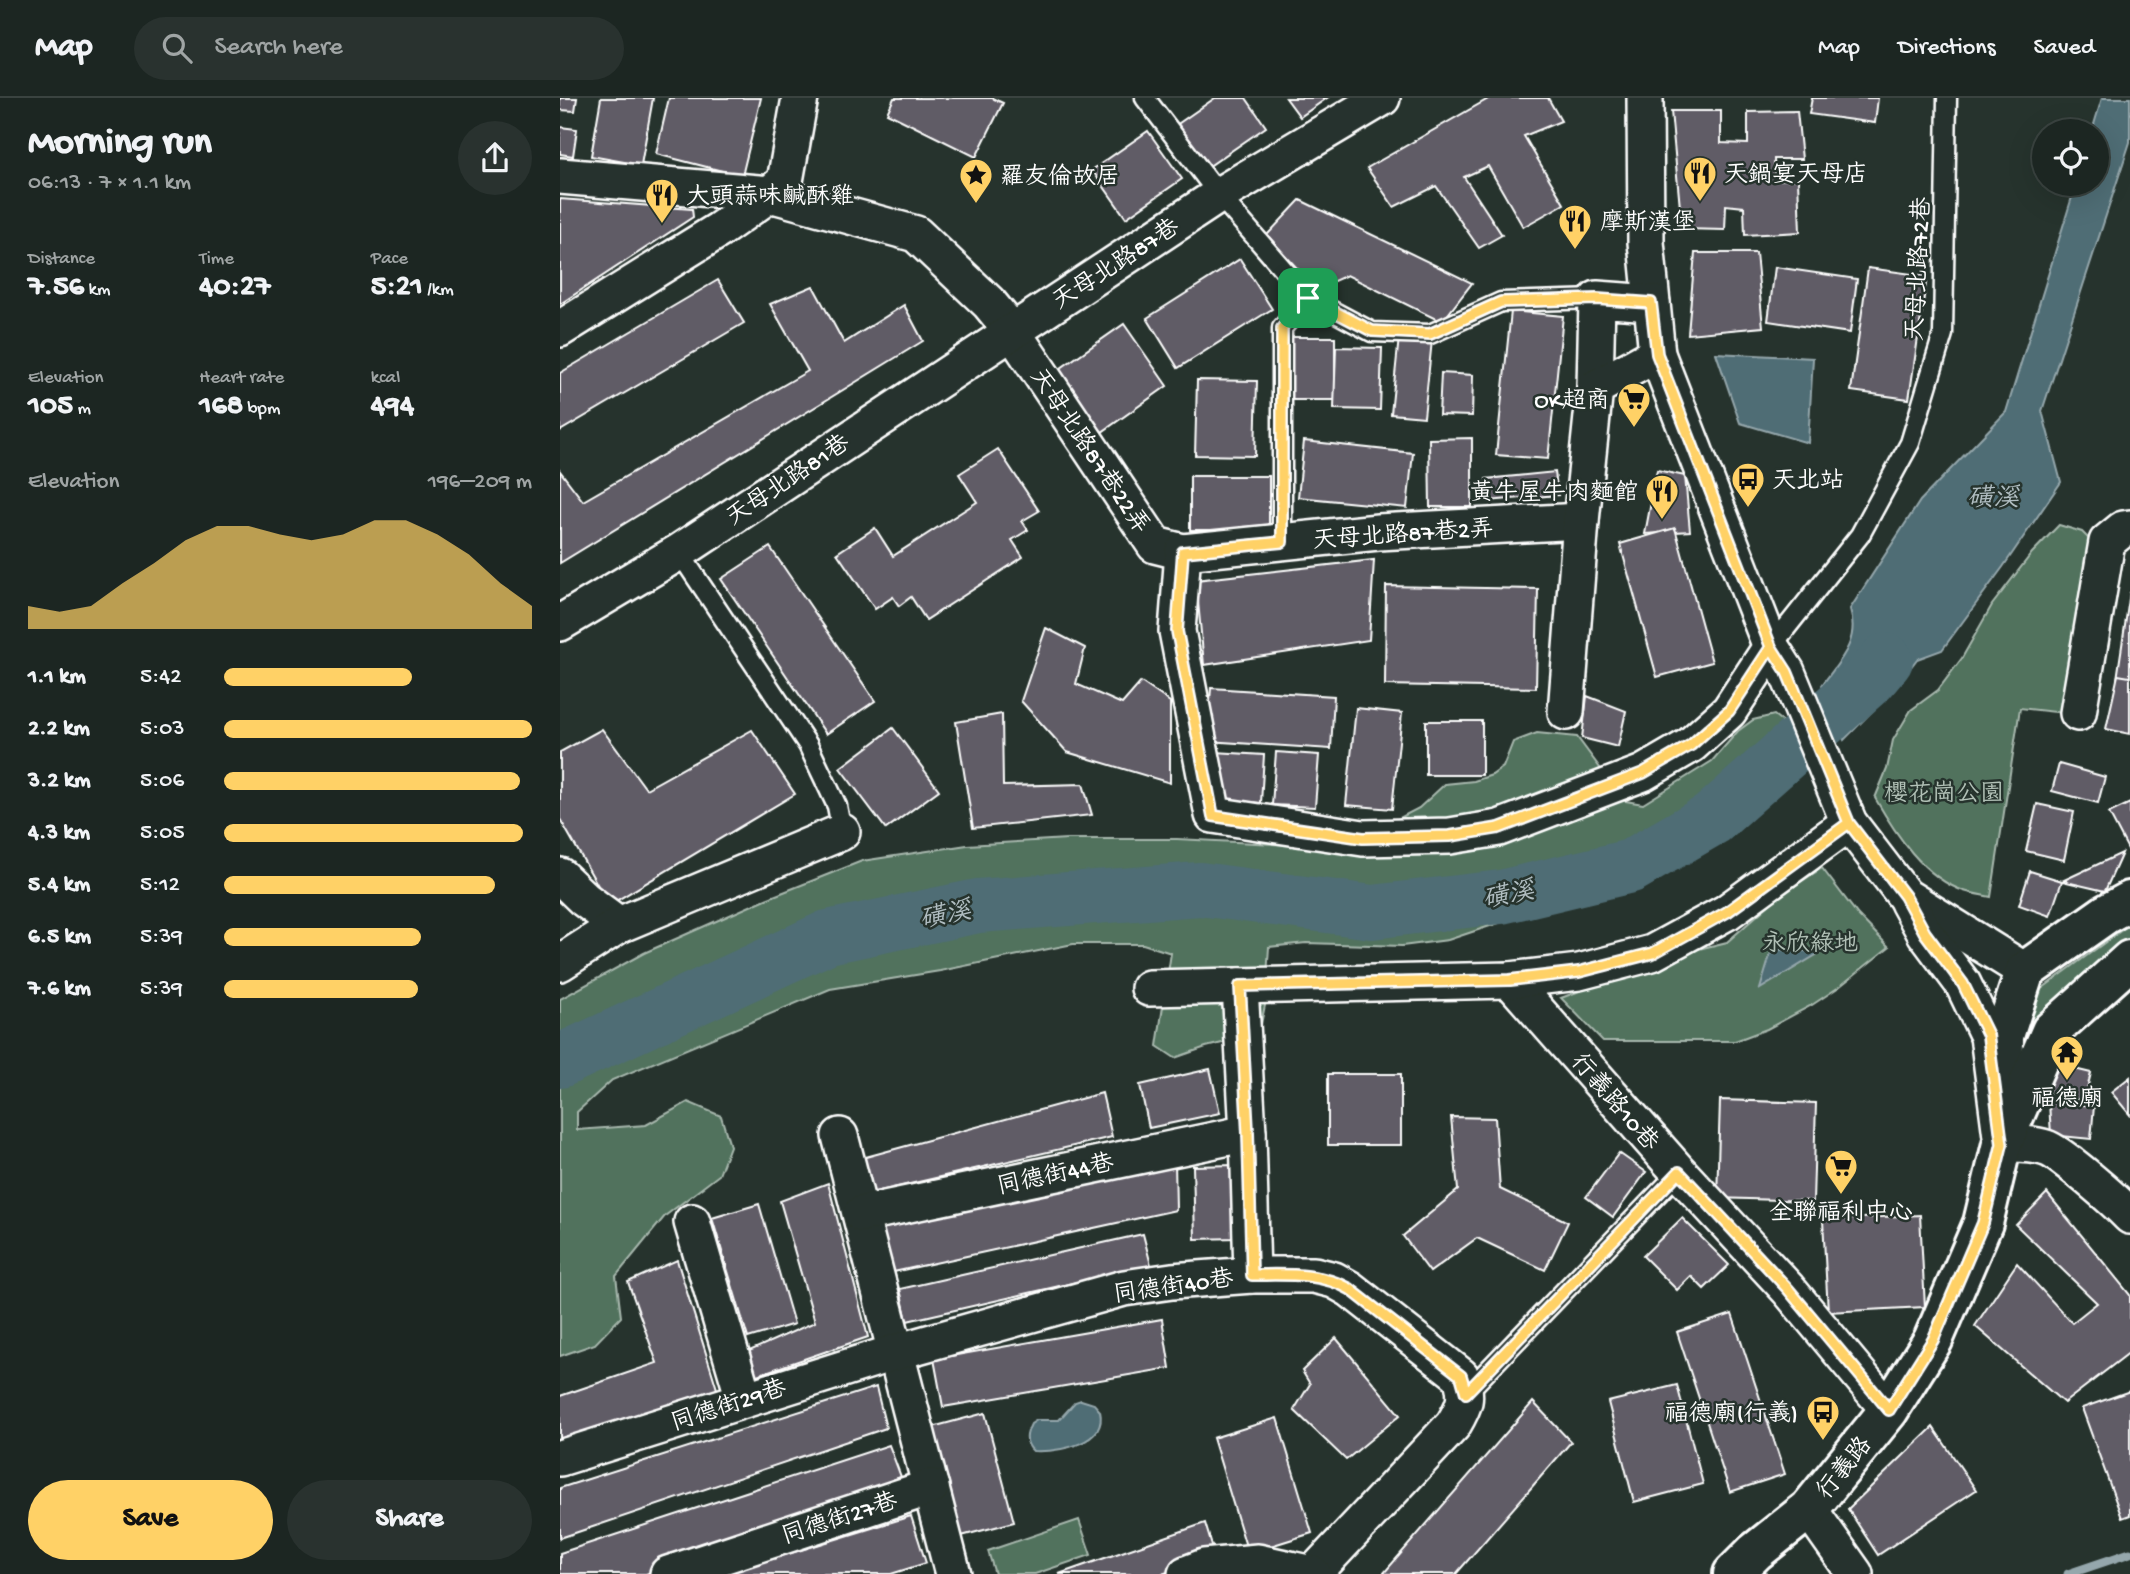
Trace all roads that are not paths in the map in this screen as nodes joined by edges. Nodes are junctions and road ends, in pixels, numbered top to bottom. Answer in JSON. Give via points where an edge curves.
{"nodes":[{"id":1,"x":800,"y":98,"type":"edge"},
{"id":2,"x":1145,"y":98,"type":"edge"},
{"id":3,"x":1382,"y":98,"type":"edge"},
{"id":4,"x":1645,"y":98,"type":"edge"},
{"id":5,"x":1947,"y":98,"type":"edge"},
{"id":6,"x":560,"y":176,"type":"edge"},
{"id":7,"x":770,"y":194,"type":"junction"},
{"id":8,"x":1219,"y":195,"type":"junction"},
{"id":9,"x":1308,"y":298,"type":"junction"},
{"id":10,"x":1597,"y":299,"type":"junction"},
{"id":11,"x":1651,"y":303,"type":"junction"},
{"id":12,"x":560,"y":329,"type":"edge"},
{"id":13,"x":1012,"y":331,"type":"junction"},
{"id":14,"x":1657,"y":354,"type":"junction"},
{"id":15,"x":1595,"y":388,"type":"junction"},
{"id":16,"x":1581,"y":521,"type":"junction"},
{"id":17,"x":2130,"y":528,"type":"edge"},
{"id":18,"x":1282,"y":542,"type":"junction"},
{"id":19,"x":679,"y":552,"type":"junction"},
{"id":20,"x":1183,"y":552,"type":"junction"},
{"id":21,"x":560,"y":623,"type":"edge"},
{"id":22,"x":1779,"y":660,"type":"junction"},
{"id":23,"x":1566,"y":712,"type":"dead end"},
{"id":24,"x":2078,"y":713,"type":"dead end"},
{"id":25,"x":1849,"y":823,"type":"junction"},
{"id":26,"x":842,"y":832,"type":"joint"},
{"id":27,"x":560,"y":877,"type":"edge"},
{"id":28,"x":1905,"y":896,"type":"junction"},
{"id":29,"x":2130,"y":901,"type":"edge"},
{"id":30,"x":619,"y":925,"type":"junction"},
{"id":31,"x":2130,"y":960,"type":"edge"},
{"id":32,"x":560,"y":963,"type":"edge"},
{"id":33,"x":2025,"y":971,"type":"junction"},
{"id":34,"x":1510,"y":980,"type":"junction"},
{"id":35,"x":1240,"y":986,"type":"junction"},
{"id":36,"x":1149,"y":988,"type":"dead end"},
{"id":37,"x":1248,"y":1133,"type":"junction"},
{"id":38,"x":840,"y":1136,"type":"dead end"},
{"id":39,"x":2002,"y":1144,"type":"junction"},
{"id":40,"x":1679,"y":1172,"type":"junction"},
{"id":41,"x":862,"y":1214,"type":"junction"},
{"id":42,"x":2130,"y":1216,"type":"edge"},
{"id":43,"x":692,"y":1222,"type":"dead end"},
{"id":44,"x":1252,"y":1275,"type":"junction"},
{"id":45,"x":896,"y":1352,"type":"junction"},
{"id":46,"x":1466,"y":1393,"type":"junction"},
{"id":47,"x":744,"y":1399,"type":"junction"},
{"id":48,"x":1889,"y":1410,"type":"junction"},
{"id":49,"x":560,"y":1458,"type":"edge"},
{"id":50,"x":931,"y":1487,"type":"junction"},
{"id":51,"x":1809,"y":1510,"type":"junction"},
{"id":52,"x":1275,"y":1570,"type":"edge"},
{"id":53,"x":668,"y":1574,"type":"edge"},
{"id":54,"x":953,"y":1574,"type":"edge"},
{"id":55,"x":1186,"y":1574,"type":"edge"},
{"id":56,"x":1313,"y":1574,"type":"edge"},
{"id":57,"x":1733,"y":1574,"type":"edge"},
{"id":58,"x":1855,"y":1574,"type":"edge"}],
"edges":[{"from":1,"to":7,"type":"street","via":[[785,181]]},
{"from":2,"to":8,"type":"lane"},
{"from":3,"to":8,"type":"street","name":"天母北路87巷"},
{"from":4,"to":11,"type":"street"},
{"from":5,"to":22,"type":"lane","name":"天母北路72巷","via":[[1943,334],[1910,443],[1860,535]]},
{"from":6,"to":7,"type":"street","name":"天母北路87巷22弄"},
{"from":7,"to":12,"type":"street"},
{"from":7,"to":13,"type":"street","name":"天母北路87巷22弄","via":[[916,234]]},
{"from":8,"to":9,"type":"lane"},
{"from":8,"to":13,"type":"street","name":"天母北路87巷"},
{"from":9,"to":10,"type":"lane","via":[[1372,331],[1430,334],[1501,302]]},
{"from":9,"to":18,"type":"lane","via":[[1282,328]]},
{"from":10,"to":11,"type":"street"},
{"from":10,"to":15,"type":"street"},
{"from":11,"to":14,"type":"street"},
{"from":13,"to":19,"type":"street","name":"天母北路81巷"},
{"from":13,"to":20,"type":"street","name":"天母北路87巷22弄","via":[[1155,545]]},
{"from":14,"to":15,"type":"street"},
{"from":14,"to":22,"type":"street"},
{"from":15,"to":16,"type":"street"},
{"from":16,"to":18,"type":"street","name":"天母北路87巷2弄"},
{"from":16,"to":23,"type":"street"},
{"from":17,"to":24,"type":"street","via":[[2107,542]]},
{"from":18,"to":20,"type":"street","name":"天母北路87巷2弄"},
{"from":19,"to":21,"type":"street","name":"天母北路81巷"},
{"from":19,"to":26,"type":"lane","via":[[808,745],[837,806]]},
{"from":20,"to":22,"type":"street","via":[[1177,631],[1213,816],[1363,838],[1450,836],[1499,828],[1643,773],[1691,745]]},
{"from":22,"to":25,"type":"street"},
{"from":25,"to":28,"type":"street"},
{"from":25,"to":34,"type":"street","via":[[1727,912],[1653,953],[1579,972]]},
{"from":26,"to":30,"type":"street"},
{"from":27,"to":30,"type":"street"},
{"from":28,"to":33,"type":"street"},
{"from":28,"to":39,"type":"street","via":[[1925,933],[1963,984],[1988,1035]]},
{"from":29,"to":33,"type":"street"},
{"from":30,"to":32,"type":"street"},
{"from":31,"to":39,"type":"street","via":[[2051,1031]]},
{"from":33,"to":39,"type":"street","via":[[2004,1035]]},
{"from":34,"to":35,"type":"street"},
{"from":34,"to":40,"type":"street","name":"行義路10巷"},
{"from":35,"to":36,"type":"street"},
{"from":35,"to":37,"type":"street"},
{"from":37,"to":41,"type":"street","name":"同德街44巷"},
{"from":37,"to":44,"type":"street"},
{"from":38,"to":41,"type":"street"},
{"from":39,"to":42,"type":"street","via":[[2048,1148]]},
{"from":39,"to":48,"type":"street","name":"行義路","via":[[1983,1223],[1938,1328]]},
{"from":40,"to":46,"type":"lane"},
{"from":40,"to":48,"type":"street","name":"行義路10巷","via":[[1788,1289]]},
{"from":41,"to":45,"type":"street"},
{"from":43,"to":47,"type":"street"},
{"from":44,"to":45,"type":"street","name":"同德街40巷","via":[[1124,1289]]},
{"from":44,"to":46,"type":"street","name":"同德街40巷","via":[[1334,1280],[1461,1376]]},
{"from":45,"to":47,"type":"street","name":"同德街29巷"},
{"from":45,"to":50,"type":"street"},
{"from":46,"to":56,"type":"street","via":[[1452,1425]]},
{"from":47,"to":49,"type":"street","name":"同德街29巷"},
{"from":48,"to":51,"type":"street","name":"行義路"},
{"from":50,"to":53,"type":"street","name":"同德街27巷"},
{"from":50,"to":54,"type":"street"},
{"from":51,"to":57,"type":"street","name":"行義路"},
{"from":51,"to":58,"type":"street"},
{"from":52,"to":55,"type":"street","via":[[1258,1562],[1204,1567]]},
{"from":52,"to":56,"type":"street"}]}
